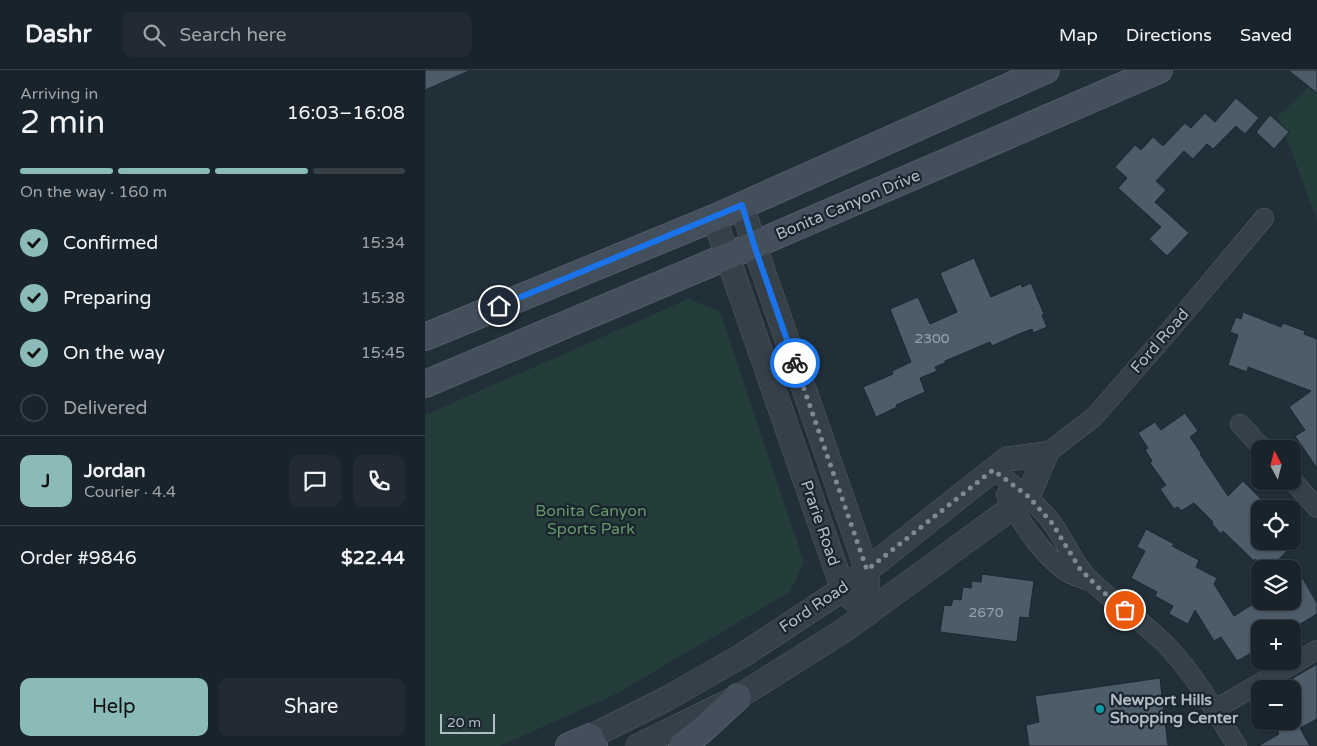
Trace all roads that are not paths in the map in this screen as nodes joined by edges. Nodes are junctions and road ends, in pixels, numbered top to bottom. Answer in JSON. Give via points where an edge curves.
{"nodes":[{"id":1,"x":1046,"y":70,"type":"edge"},
{"id":2,"x":1159,"y":70,"type":"edge"},
{"id":3,"x":742,"y":205,"type":"junction"},
{"id":4,"x":714,"y":218,"type":"junction"},
{"id":5,"x":1264,"y":218,"type":"dead end"},
{"id":6,"x":754,"y":245,"type":"junction"},
{"id":7,"x":727,"y":257,"type":"junction"},
{"id":8,"x":425,"y":337,"type":"edge"},
{"id":9,"x":425,"y":384,"type":"edge"},
{"id":10,"x":1241,"y":424,"type":"dead end"},
{"id":11,"x":1255,"y":440,"type":"edge"},
{"id":12,"x":1046,"y":454,"type":"junction"},
{"id":13,"x":993,"y":470,"type":"junction"},
{"id":14,"x":1301,"y":490,"type":"edge"},
{"id":15,"x":1020,"y":502,"type":"junction"},
{"id":16,"x":1317,"y":508,"type":"edge"},
{"id":17,"x":867,"y":570,"type":"junction"},
{"id":18,"x":843,"y":589,"type":"junction"},
{"id":19,"x":867,"y":614,"type":"junction"},
{"id":20,"x":1317,"y":650,"type":"edge"},
{"id":21,"x":738,"y":697,"type":"junction"},
{"id":22,"x":1214,"y":710,"type":"junction"},
{"id":23,"x":579,"y":744,"type":"edge"},
{"id":24,"x":638,"y":746,"type":"edge"},
{"id":25,"x":681,"y":746,"type":"edge"},
{"id":26,"x":1237,"y":746,"type":"edge"}],
"edges":[{"from":1,"to":3,"type":"main road"},
{"from":2,"to":6,"type":"main road","name":"Bonita Canyon Drive"},
{"from":3,"to":4,"type":"main road"},
{"from":3,"to":6,"type":"street","name":"Prarie Road"},
{"from":4,"to":7,"type":"street","name":"Prarie Road"},
{"from":4,"to":8,"type":"main road"},
{"from":5,"to":12,"type":"street","name":"Ford Road","via":[[1094,417]]},
{"from":6,"to":7,"type":"main road","name":"Bonita Canyon Drive"},
{"from":6,"to":17,"type":"street","name":"Prarie Road"},
{"from":7,"to":9,"type":"main road","name":"Bonita Canyon Drive"},
{"from":7,"to":18,"type":"street","name":"Prarie Road"},
{"from":10,"to":11,"type":"street"},
{"from":12,"to":13,"type":"street","name":"Ford Road","via":[[1007,459]]},
{"from":12,"to":15,"type":"street","name":"Ford Road"},
{"from":13,"to":15,"type":"street"},
{"from":13,"to":17,"type":"street","name":"Ford Road"},
{"from":14,"to":16,"type":"street"},
{"from":15,"to":19,"type":"street"},
{"from":15,"to":22,"type":"street","via":[[1023,526],[1065,571],[1095,584],[1150,629],[1189,672]]},
{"from":17,"to":18,"type":"street","name":"Ford Road"},
{"from":17,"to":19,"type":"street","name":"Prarie Road"},
{"from":18,"to":19,"type":"street","name":"Prarie Road"},
{"from":18,"to":23,"type":"street","name":"Ford Road","via":[[743,655]]},
{"from":19,"to":21,"type":"street","via":[[816,650]]},
{"from":20,"to":22,"type":"street"},
{"from":21,"to":24,"type":"street"},
{"from":21,"to":25,"type":"main road"},
{"from":22,"to":26,"type":"street"}]}
